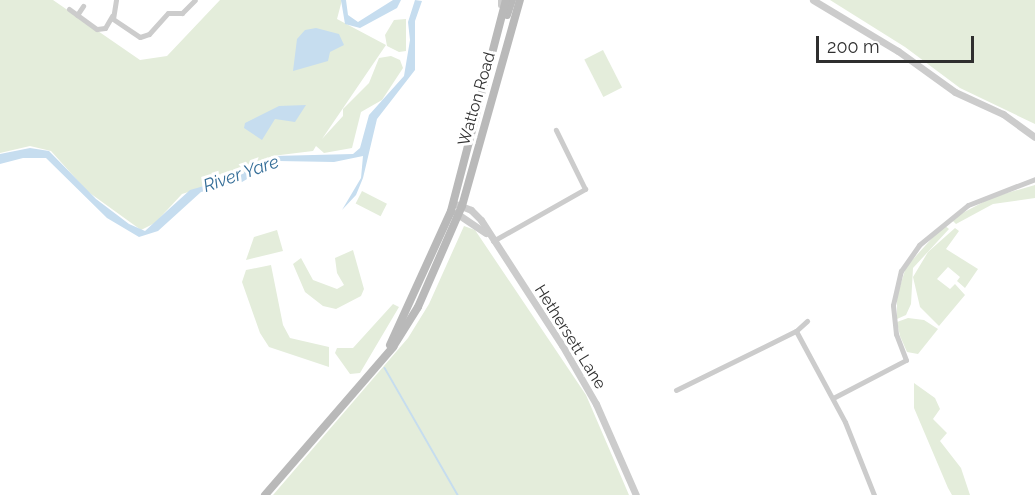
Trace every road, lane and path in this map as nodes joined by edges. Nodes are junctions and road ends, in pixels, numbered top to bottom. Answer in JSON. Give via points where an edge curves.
{"nodes":[{"id":1,"x":116,"y":0,"type":"edge"},
{"id":2,"x":195,"y":0,"type":"edge"},
{"id":3,"x":512,"y":0,"type":"edge"},
{"id":4,"x":520,"y":0,"type":"edge"},
{"id":5,"x":813,"y":0,"type":"edge"},
{"id":6,"x":502,"y":2,"type":"edge"},
{"id":7,"x":83,"y":6,"type":"dead end"},
{"id":8,"x":69,"y":9,"type":"dead end"},
{"id":9,"x":77,"y":15,"type":"junction"},
{"id":10,"x":112,"y":16,"type":"junction"},
{"id":11,"x":483,"y":94,"type":"junction"},
{"id":12,"x":556,"y":130,"type":"dead end"},
{"id":13,"x":1032,"y":135,"type":"edge"},
{"id":14,"x":1035,"y":142,"type":"edge"},
{"id":15,"x":1034,"y":180,"type":"edge"},
{"id":16,"x":456,"y":208,"type":"junction"},
{"id":17,"x":491,"y":241,"type":"junction"},
{"id":18,"x":807,"y":321,"type":"dead end"},
{"id":19,"x":796,"y":331,"type":"junction"},
{"id":20,"x":676,"y":390,"type":"dead end"},
{"id":21,"x":833,"y":398,"type":"junction"},
{"id":22,"x":265,"y":495,"type":"edge"},
{"id":23,"x":636,"y":495,"type":"edge"},
{"id":24,"x":874,"y":495,"type":"edge"}],
"edges":[{"from":1,"to":10,"type":"street"},
{"from":2,"to":10,"type":"street","via":[[182,13],[168,13],[144,37]]},
{"from":3,"to":11,"type":"main road","name":"Watton Road"},
{"from":4,"to":16,"type":"main road","name":"Watton Road"},
{"from":5,"to":13,"type":"street","via":[[898,51],[955,92],[1004,114]]},
{"from":6,"to":11,"type":"main road","name":"Watton Road"},
{"from":7,"to":9,"type":"street"},
{"from":8,"to":9,"type":"street"},
{"from":9,"to":10,"type":"street","via":[[101,29]]},
{"from":11,"to":16,"type":"main road","name":"Watton Road"},
{"from":12,"to":17,"type":"street","via":[[585,189]]},
{"from":13,"to":14,"type":"street"},
{"from":15,"to":21,"type":"street","via":[[968,205],[935,228],[909,256],[893,305],[896,334],[906,360]]},
{"from":16,"to":17,"type":"street","name":"Hethersett Lane","via":[[477,216]]},
{"from":16,"to":22,"type":"main road","name":"Watton Road","via":[[385,354]]},
{"from":17,"to":23,"type":"street","name":"Hethersett Lane","via":[[581,375]]},
{"from":18,"to":19,"type":"street"},
{"from":19,"to":20,"type":"street"},
{"from":19,"to":21,"type":"street"},
{"from":21,"to":24,"type":"street"}]}
